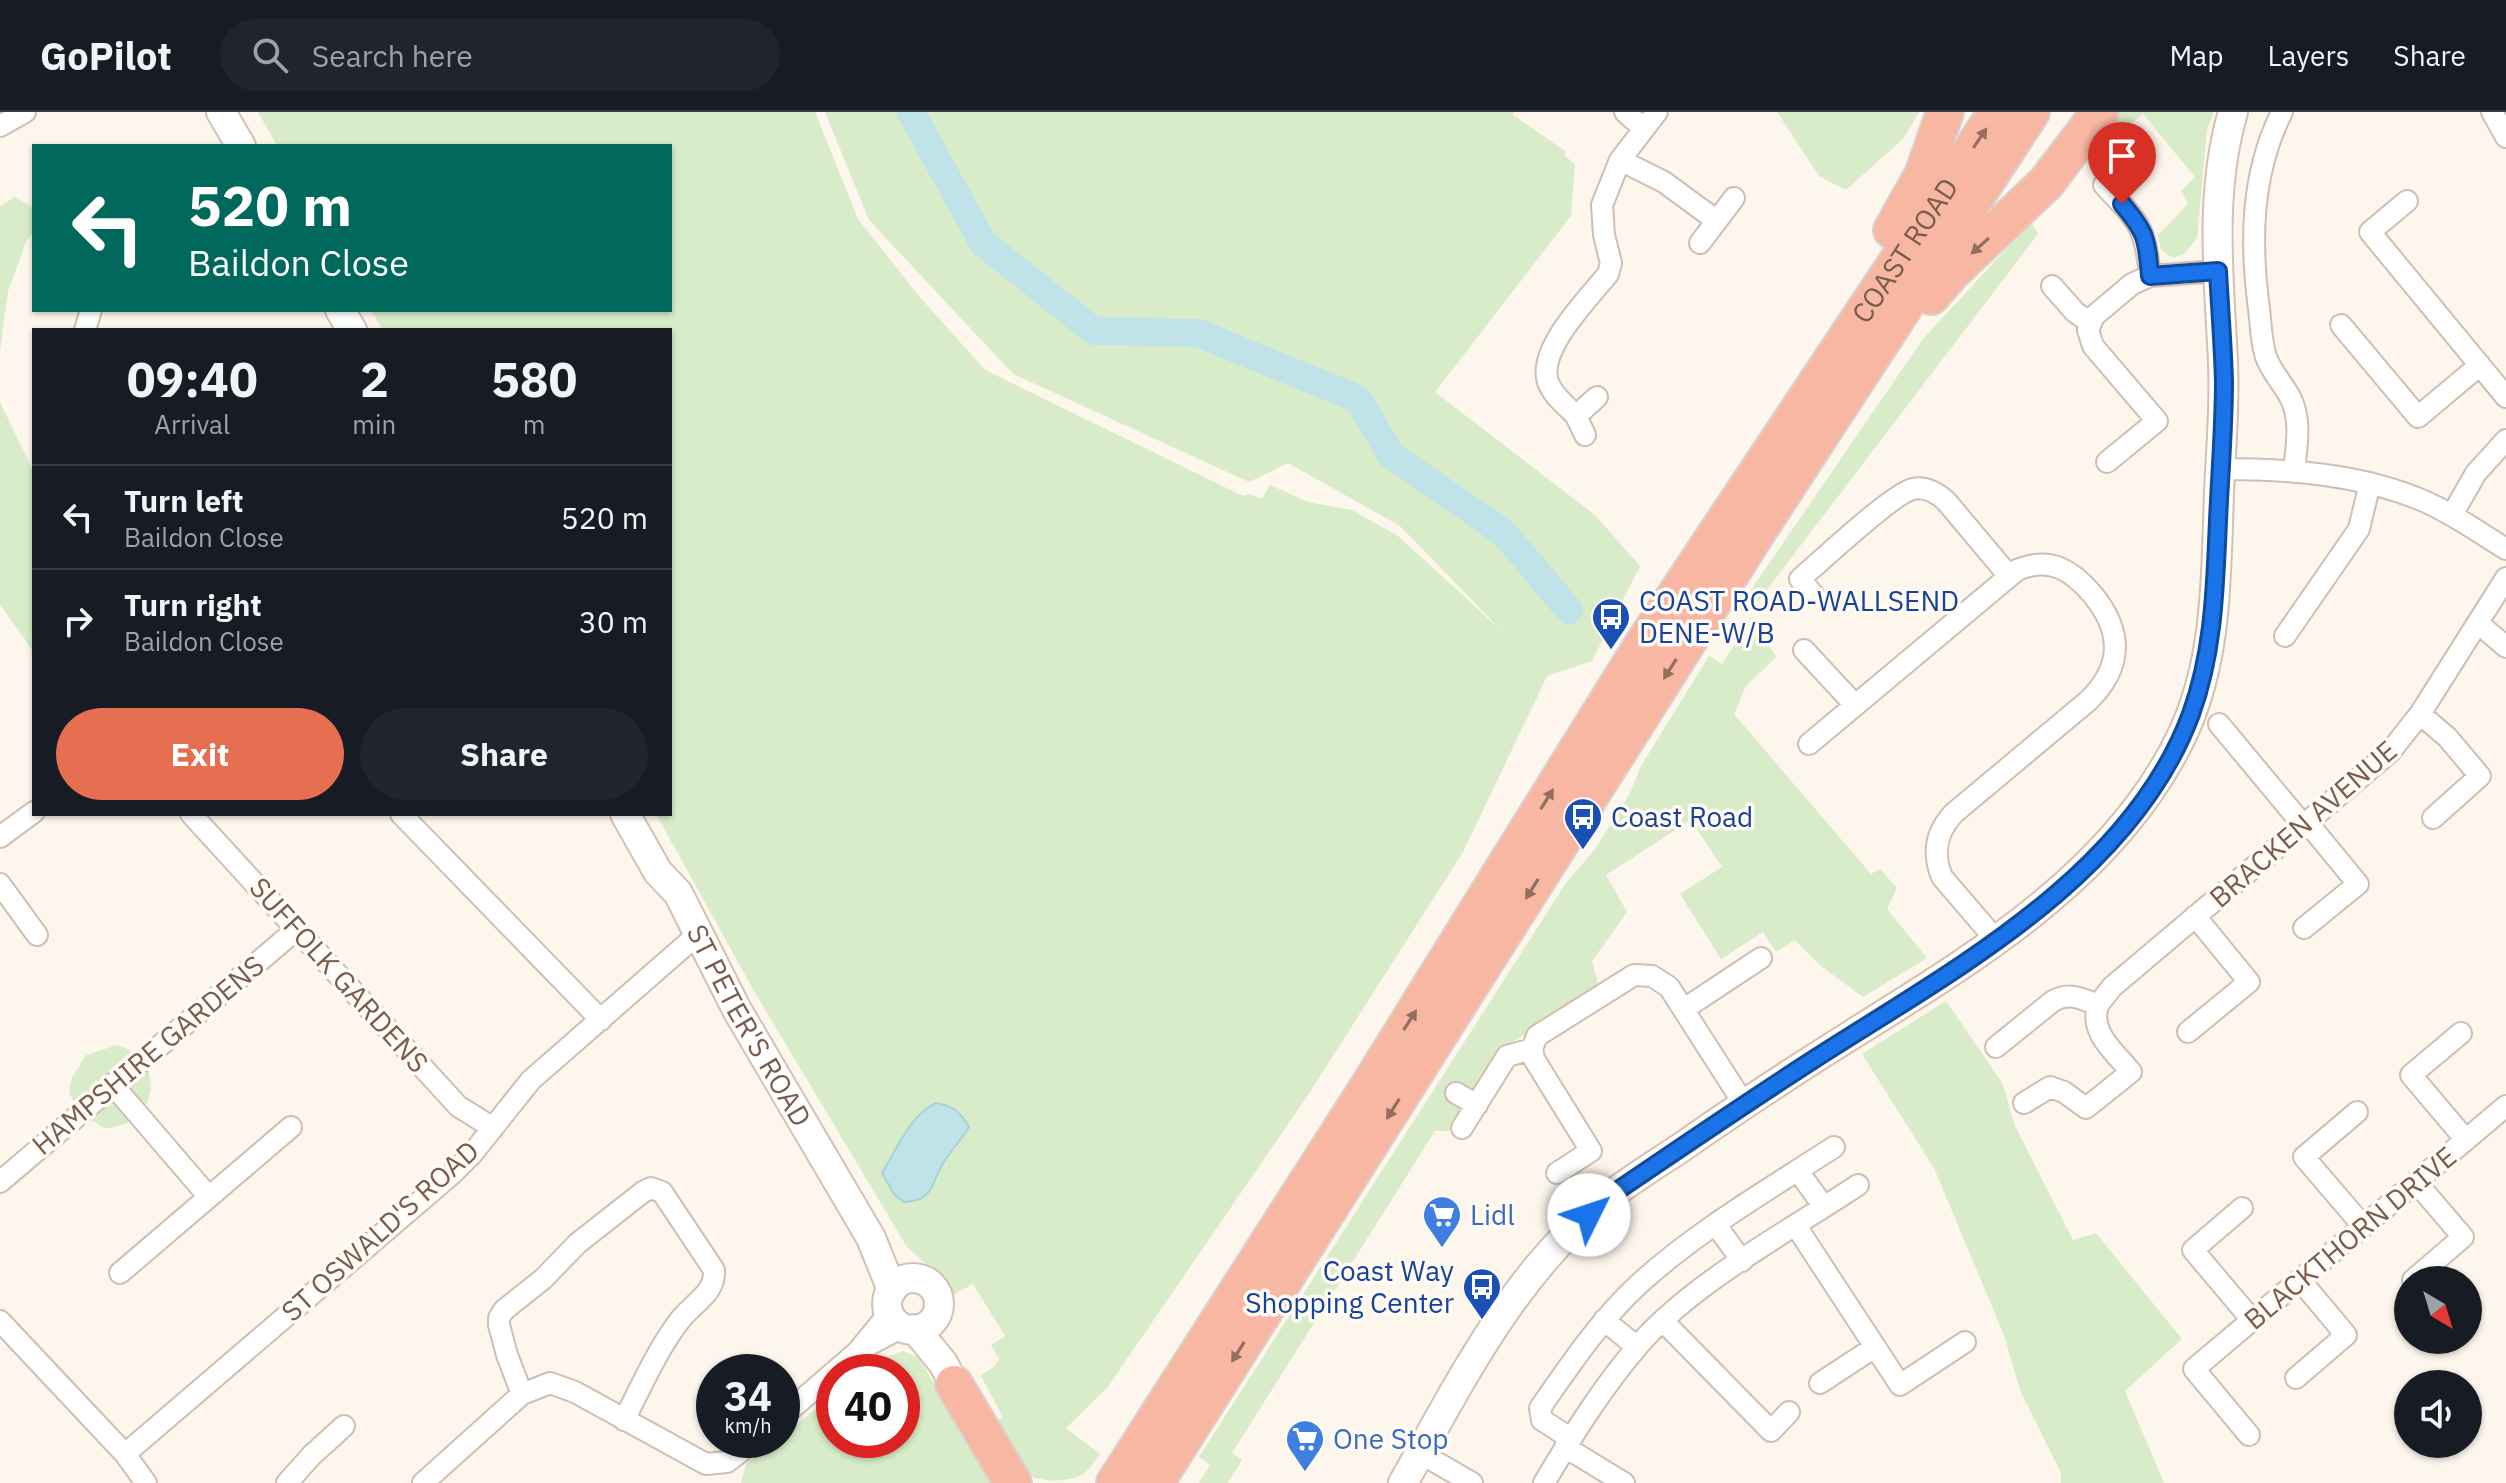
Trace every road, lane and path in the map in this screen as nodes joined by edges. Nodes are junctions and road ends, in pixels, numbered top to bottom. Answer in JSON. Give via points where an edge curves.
{"nodes":[{"id":1,"x":25,"y":112,"type":"edge"},
{"id":2,"x":221,"y":112,"type":"edge"},
{"id":3,"x":1625,"y":112,"type":"edge"},
{"id":4,"x":1657,"y":112,"type":"edge"},
{"id":5,"x":1945,"y":112,"type":"edge"},
{"id":6,"x":1997,"y":112,"type":"edge"},
{"id":7,"x":2031,"y":112,"type":"edge"},
{"id":8,"x":2100,"y":112,"type":"edge"},
{"id":9,"x":2233,"y":112,"type":"edge"},
{"id":10,"x":2282,"y":112,"type":"edge"},
{"id":11,"x":2492,"y":112,"type":"edge"},
{"id":12,"x":0,"y":126,"type":"edge"},
{"id":13,"x":1643,"y":128,"type":"junction"},
{"id":14,"x":2506,"y":137,"type":"edge"},
{"id":15,"x":240,"y":144,"type":"edge"},
{"id":16,"x":1620,"y":160,"type":"junction"},
{"id":17,"x":2104,"y":185,"type":"dead end"},
{"id":18,"x":1734,"y":198,"type":"dead end"},
{"id":19,"x":2407,"y":201,"type":"dead end"},
{"id":20,"x":1717,"y":221,"type":"junction"},
{"id":21,"x":1700,"y":243,"type":"dead end"},
{"id":22,"x":2218,"y":271,"type":"junction"},
{"id":23,"x":2150,"y":276,"type":"junction"},
{"id":24,"x":2052,"y":286,"type":"dead end"},
{"id":25,"x":2090,"y":323,"type":"junction"},
{"id":26,"x":2341,"y":325,"type":"dead end"},
{"id":27,"x":2480,"y":365,"type":"junction"},
{"id":28,"x":1597,"y":397,"type":"dead end"},
{"id":29,"x":2506,"y":397,"type":"edge"},
{"id":30,"x":1576,"y":416,"type":"junction"},
{"id":31,"x":1585,"y":435,"type":"dead end"},
{"id":32,"x":2506,"y":440,"type":"edge"},
{"id":33,"x":2107,"y":462,"type":"dead end"},
{"id":34,"x":2220,"y":469,"type":"junction"},
{"id":35,"x":2294,"y":472,"type":"junction"},
{"id":36,"x":2370,"y":483,"type":"junction"},
{"id":37,"x":2452,"y":515,"type":"junction"},
{"id":38,"x":1757,"y":532,"type":"junction"},
{"id":39,"x":2506,"y":549,"type":"edge"},
{"id":40,"x":2009,"y":576,"type":"junction"},
{"id":41,"x":2506,"y":578,"type":"edge"},
{"id":42,"x":1813,"y":594,"type":"dead end"},
{"id":43,"x":2478,"y":623,"type":"junction"},
{"id":44,"x":2285,"y":636,"type":"dead end"},
{"id":45,"x":1642,"y":646,"type":"junction"},
{"id":46,"x":2506,"y":647,"type":"edge"},
{"id":47,"x":1804,"y":650,"type":"dead end"},
{"id":48,"x":1855,"y":705,"type":"junction"},
{"id":49,"x":2420,"y":714,"type":"junction"},
{"id":50,"x":2219,"y":724,"type":"dead end"},
{"id":51,"x":1809,"y":744,"type":"dead end"},
{"id":52,"x":32,"y":813,"type":"edge"},
{"id":53,"x":193,"y":816,"type":"edge"},
{"id":54,"x":403,"y":816,"type":"edge"},
{"id":55,"x":626,"y":816,"type":"edge"},
{"id":56,"x":2433,"y":818,"type":"dead end"},
{"id":57,"x":2305,"y":824,"type":"junction"},
{"id":58,"x":0,"y":837,"type":"edge"},
{"id":59,"x":0,"y":884,"type":"edge"},
{"id":60,"x":2195,"y":916,"type":"junction"},
{"id":61,"x":2304,"y":928,"type":"dead end"},
{"id":62,"x":297,"y":929,"type":"junction"},
{"id":63,"x":37,"y":935,"type":"dead end"},
{"id":64,"x":697,"y":935,"type":"junction"},
{"id":65,"x":1996,"y":940,"type":"junction"},
{"id":66,"x":1761,"y":958,"type":"dead end"},
{"id":67,"x":2098,"y":1005,"type":"junction"},
{"id":68,"x":1684,"y":1009,"type":"junction"},
{"id":69,"x":601,"y":1020,"type":"junction"},
{"id":70,"x":2188,"y":1032,"type":"dead end"},
{"id":71,"x":2461,"y":1033,"type":"dead end"},
{"id":72,"x":1996,"y":1047,"type":"dead end"},
{"id":73,"x":1532,"y":1049,"type":"junction"},
{"id":74,"x":112,"y":1084,"type":"junction"},
{"id":75,"x":1456,"y":1093,"type":"dead end"},
{"id":76,"x":2024,"y":1103,"type":"dead end"},
{"id":77,"x":1744,"y":1104,"type":"junction"},
{"id":78,"x":1477,"y":1105,"type":"junction"},
{"id":79,"x":2506,"y":1106,"type":"edge"},
{"id":80,"x":2357,"y":1112,"type":"dead end"},
{"id":81,"x":291,"y":1127,"type":"dead end"},
{"id":82,"x":493,"y":1128,"type":"junction"},
{"id":83,"x":1462,"y":1128,"type":"dead end"},
{"id":84,"x":2466,"y":1140,"type":"junction"},
{"id":85,"x":1834,"y":1147,"type":"dead end"},
{"id":86,"x":1798,"y":1171,"type":"junction"},
{"id":87,"x":1557,"y":1173,"type":"dead end"},
{"id":88,"x":0,"y":1182,"type":"edge"},
{"id":89,"x":2416,"y":1182,"type":"junction"},
{"id":90,"x":1858,"y":1185,"type":"dead end"},
{"id":91,"x":209,"y":1197,"type":"junction"},
{"id":92,"x":1824,"y":1207,"type":"junction"},
{"id":93,"x":2242,"y":1208,"type":"dead end"},
{"id":94,"x":1716,"y":1225,"type":"junction"},
{"id":95,"x":1796,"y":1226,"type":"junction"},
{"id":96,"x":2363,"y":1226,"type":"junction"},
{"id":97,"x":1742,"y":1261,"type":"junction"},
{"id":98,"x":2429,"y":1266,"type":"edge"},
{"id":99,"x":120,"y":1273,"type":"dead end"},
{"id":100,"x":2300,"y":1280,"type":"junction"},
{"id":101,"x":906,"y":1310,"type":"junction"},
{"id":102,"x":1604,"y":1320,"type":"junction"},
{"id":103,"x":2252,"y":1320,"type":"junction"},
{"id":104,"x":0,"y":1321,"type":"edge"},
{"id":105,"x":1663,"y":1321,"type":"junction"},
{"id":106,"x":1965,"y":1342,"type":"dead end"},
{"id":107,"x":1637,"y":1347,"type":"junction"},
{"id":108,"x":1875,"y":1347,"type":"junction"},
{"id":109,"x":949,"y":1373,"type":"joint"},
{"id":110,"x":2296,"y":1378,"type":"dead end"},
{"id":111,"x":1820,"y":1383,"type":"dead end"},
{"id":112,"x":522,"y":1394,"type":"junction"},
{"id":113,"x":800,"y":1401,"type":"edge"},
{"id":114,"x":1789,"y":1412,"type":"dead end"},
{"id":115,"x":624,"y":1420,"type":"junction"},
{"id":116,"x":344,"y":1426,"type":"dead end"},
{"id":117,"x":2249,"y":1435,"type":"dead end"},
{"id":118,"x":1568,"y":1442,"type":"junction"},
{"id":119,"x":1420,"y":1453,"type":"junction"},
{"id":120,"x":125,"y":1454,"type":"junction"},
{"id":121,"x":732,"y":1458,"type":"edge"},
{"id":122,"x":1016,"y":1479,"type":"edge"},
{"id":123,"x":1096,"y":1481,"type":"edge"},
{"id":124,"x":146,"y":1483,"type":"edge"},
{"id":125,"x":287,"y":1483,"type":"edge"},
{"id":126,"x":423,"y":1483,"type":"edge"},
{"id":127,"x":1155,"y":1483,"type":"edge"},
{"id":128,"x":1403,"y":1483,"type":"edge"},
{"id":129,"x":1472,"y":1483,"type":"edge"},
{"id":130,"x":1544,"y":1483,"type":"edge"},
{"id":131,"x":1624,"y":1483,"type":"edge"}],
"edges":[{"from":1,"to":12,"type":"street"},
{"from":2,"to":15,"type":"street"},
{"from":3,"to":13,"type":"street"},
{"from":4,"to":13,"type":"street"},
{"from":5,"to":45,"type":"highway","via":[[1905,209]]},
{"from":45,"to":6,"type":"highway","name":"COAST ROAD","one_way":true},
{"from":7,"to":38,"type":"highway","name":"COAST ROAD"},
{"from":8,"to":38,"type":"highway","one_way":true,"via":[[2038,193],[1936,289]]},
{"from":9,"to":22,"type":"street","via":[[2220,175]]},
{"from":10,"to":35,"type":"street","via":[[2259,173],[2254,238],[2266,356],[2295,412]]},
{"from":11,"to":14,"type":"street"},
{"from":13,"to":16,"type":"street"},
{"from":16,"to":20,"type":"street","via":[[1664,182]]},
{"from":16,"to":30,"type":"street","via":[[1602,205],[1608,274],[1549,355],[1547,379]]},
{"from":17,"to":23,"type":"street","via":[[2145,234]]},
{"from":18,"to":20,"type":"street"},
{"from":19,"to":27,"type":"street","via":[[2370,232]]},
{"from":20,"to":21,"type":"street"},
{"from":22,"to":23,"type":"street"},
{"from":22,"to":34,"type":"street","via":[[2224,384]]},
{"from":23,"to":25,"type":"street","via":[[2132,284]]},
{"from":24,"to":25,"type":"street"},
{"from":25,"to":33,"type":"street","via":[[2093,346],[2164,415]]},
{"from":26,"to":27,"type":"street","via":[[2418,417]]},
{"from":27,"to":29,"type":"street"},
{"from":28,"to":30,"type":"street"},
{"from":30,"to":31,"type":"street"},
{"from":32,"to":37,"type":"street","via":[[2476,473]]},
{"from":34,"to":35,"type":"street"},
{"from":34,"to":65,"type":"street","via":[[2212,631],[2184,732],[2146,798],[2112,840]]},
{"from":35,"to":36,"type":"street"},
{"from":36,"to":37,"type":"street"},
{"from":36,"to":44,"type":"street","via":[[2359,529]]},
{"from":37,"to":39,"type":"street"},
{"from":38,"to":127,"type":"highway","name":"COAST ROAD","one_way":true},
{"from":40,"to":42,"type":"street","via":[[1940,495],[1913,489],[1899,495],[1800,579]]},
{"from":40,"to":48,"type":"street"},
{"from":40,"to":65,"type":"street","via":[[2037,563],[2066,569],[2106,612],[2115,641],[2110,672],[2097,691],[1954,813],[1940,831],[1936,854],[1942,877]]},
{"from":41,"to":43,"type":"street","name":"BRACKEN AVENUE"},
{"from":43,"to":46,"type":"street"},
{"from":43,"to":49,"type":"street","name":"BRACKEN AVENUE"},
{"from":123,"to":45,"type":"highway","name":"COAST ROAD","one_way":true,"via":[[1369,1086]]},
{"from":47,"to":48,"type":"street"},
{"from":48,"to":51,"type":"street"},
{"from":49,"to":56,"type":"street","via":[[2480,776]]},
{"from":49,"to":57,"type":"street","name":"BRACKEN AVENUE","via":[[2383,760]]},
{"from":50,"to":57,"type":"street"},
{"from":52,"to":58,"type":"street"},
{"from":53,"to":62,"type":"street","name":"SUFFOLK GARDENS"},
{"from":54,"to":69,"type":"street"},
{"from":55,"to":64,"type":"street","name":"ST PETER'S ROAD","via":[[658,872],[678,893]]},
{"from":57,"to":60,"type":"street","name":"BRACKEN AVENUE"},
{"from":57,"to":61,"type":"street","via":[[2358,884]]},
{"from":59,"to":63,"type":"street"},
{"from":60,"to":67,"type":"street","name":"BRACKEN AVENUE"},
{"from":60,"to":70,"type":"street","via":[[2249,982]]},
{"from":62,"to":74,"type":"street","name":"HAMPSHIRE GARDENS"},
{"from":62,"to":82,"type":"street","name":"SUFFOLK GARDENS","via":[[458,1106]]},
{"from":64,"to":69,"type":"street","name":"ST OSWALD'S ROAD"},
{"from":64,"to":101,"type":"street","name":"ST PETER'S ROAD","via":[[871,1238]]},
{"from":65,"to":77,"type":"street"},
{"from":66,"to":68,"type":"street"},
{"from":67,"to":72,"type":"street","via":[[2062,996]]},
{"from":67,"to":76,"type":"street","via":[[2099,1034],[2131,1072],[2086,1108],[2050,1087]]},
{"from":68,"to":73,"type":"street","via":[[1669,987],[1652,976],[1634,975],[1537,1036]]},
{"from":68,"to":77,"type":"street"},
{"from":69,"to":82,"type":"street","name":"ST OSWALD'S ROAD","via":[[531,1080]]},
{"from":71,"to":84,"type":"street","via":[[2411,1075]]},
{"from":73,"to":78,"type":"street","via":[[1507,1056]]},
{"from":73,"to":87,"type":"street","via":[[1591,1151]]},
{"from":74,"to":88,"type":"street","name":"HAMPSHIRE GARDENS"},
{"from":74,"to":91,"type":"street"},
{"from":75,"to":78,"type":"street"},
{"from":77,"to":119,"type":"street","via":[[1608,1197],[1538,1266],[1481,1346]]},
{"from":78,"to":83,"type":"street"},
{"from":79,"to":84,"type":"street","name":"BLACKTHORN DRIVE"},
{"from":80,"to":96,"type":"street","via":[[2304,1157]]},
{"from":81,"to":91,"type":"street"},
{"from":82,"to":120,"type":"street","name":"ST OSWALD'S ROAD","via":[[452,1174]]},
{"from":84,"to":89,"type":"street","name":"BLACKTHORN DRIVE"},
{"from":85,"to":86,"type":"street"},
{"from":86,"to":92,"type":"street"},
{"from":86,"to":94,"type":"street"},
{"from":89,"to":96,"type":"street","name":"BLACKTHORN DRIVE"},
{"from":89,"to":98,"type":"street","via":[[2463,1237]]},
{"from":90,"to":92,"type":"street"},
{"from":91,"to":99,"type":"street"},
{"from":92,"to":95,"type":"street"},
{"from":93,"to":103,"type":"street","via":[[2193,1250]]},
{"from":94,"to":97,"type":"street"},
{"from":94,"to":102,"type":"street","via":[[1638,1285]]},
{"from":95,"to":97,"type":"street"},
{"from":95,"to":108,"type":"street"},
{"from":96,"to":100,"type":"street","name":"BLACKTHORN DRIVE"},
{"from":97,"to":105,"type":"street"},
{"from":100,"to":103,"type":"street","name":"BLACKTHORN DRIVE"},
{"from":100,"to":110,"type":"street","via":[[2346,1335]]},
{"from":101,"to":109,"type":"street","name":"ST PETER'S ROAD"},
{"from":101,"to":113,"type":"street"},
{"from":102,"to":107,"type":"street"},
{"from":102,"to":118,"type":"street","via":[[1540,1408],[1542,1420]]},
{"from":103,"to":117,"type":"street","name":"BLACKTHORN DRIVE","via":[[2194,1369]]},
{"from":104,"to":120,"type":"street"},
{"from":105,"to":107,"type":"street"},
{"from":105,"to":114,"type":"street","via":[[1771,1431]]},
{"from":106,"to":108,"type":"street","via":[[1900,1385]]},
{"from":107,"to":118,"type":"street"},
{"from":108,"to":111,"type":"street"},
{"from":109,"to":122,"type":"highway"},
{"from":112,"to":115,"type":"street","via":[[550,1383]]},
{"from":112,"to":115,"type":"street","via":[[499,1325],[504,1310],[578,1243],[651,1188],[662,1192],[715,1278],[679,1321]]},
{"from":112,"to":126,"type":"street"},
{"from":115,"to":121,"type":"street","via":[[706,1464]]},
{"from":116,"to":125,"type":"street"},
{"from":118,"to":130,"type":"street"},
{"from":118,"to":131,"type":"street"},
{"from":119,"to":128,"type":"street"},
{"from":119,"to":129,"type":"street"},
{"from":120,"to":124,"type":"street"}]}
